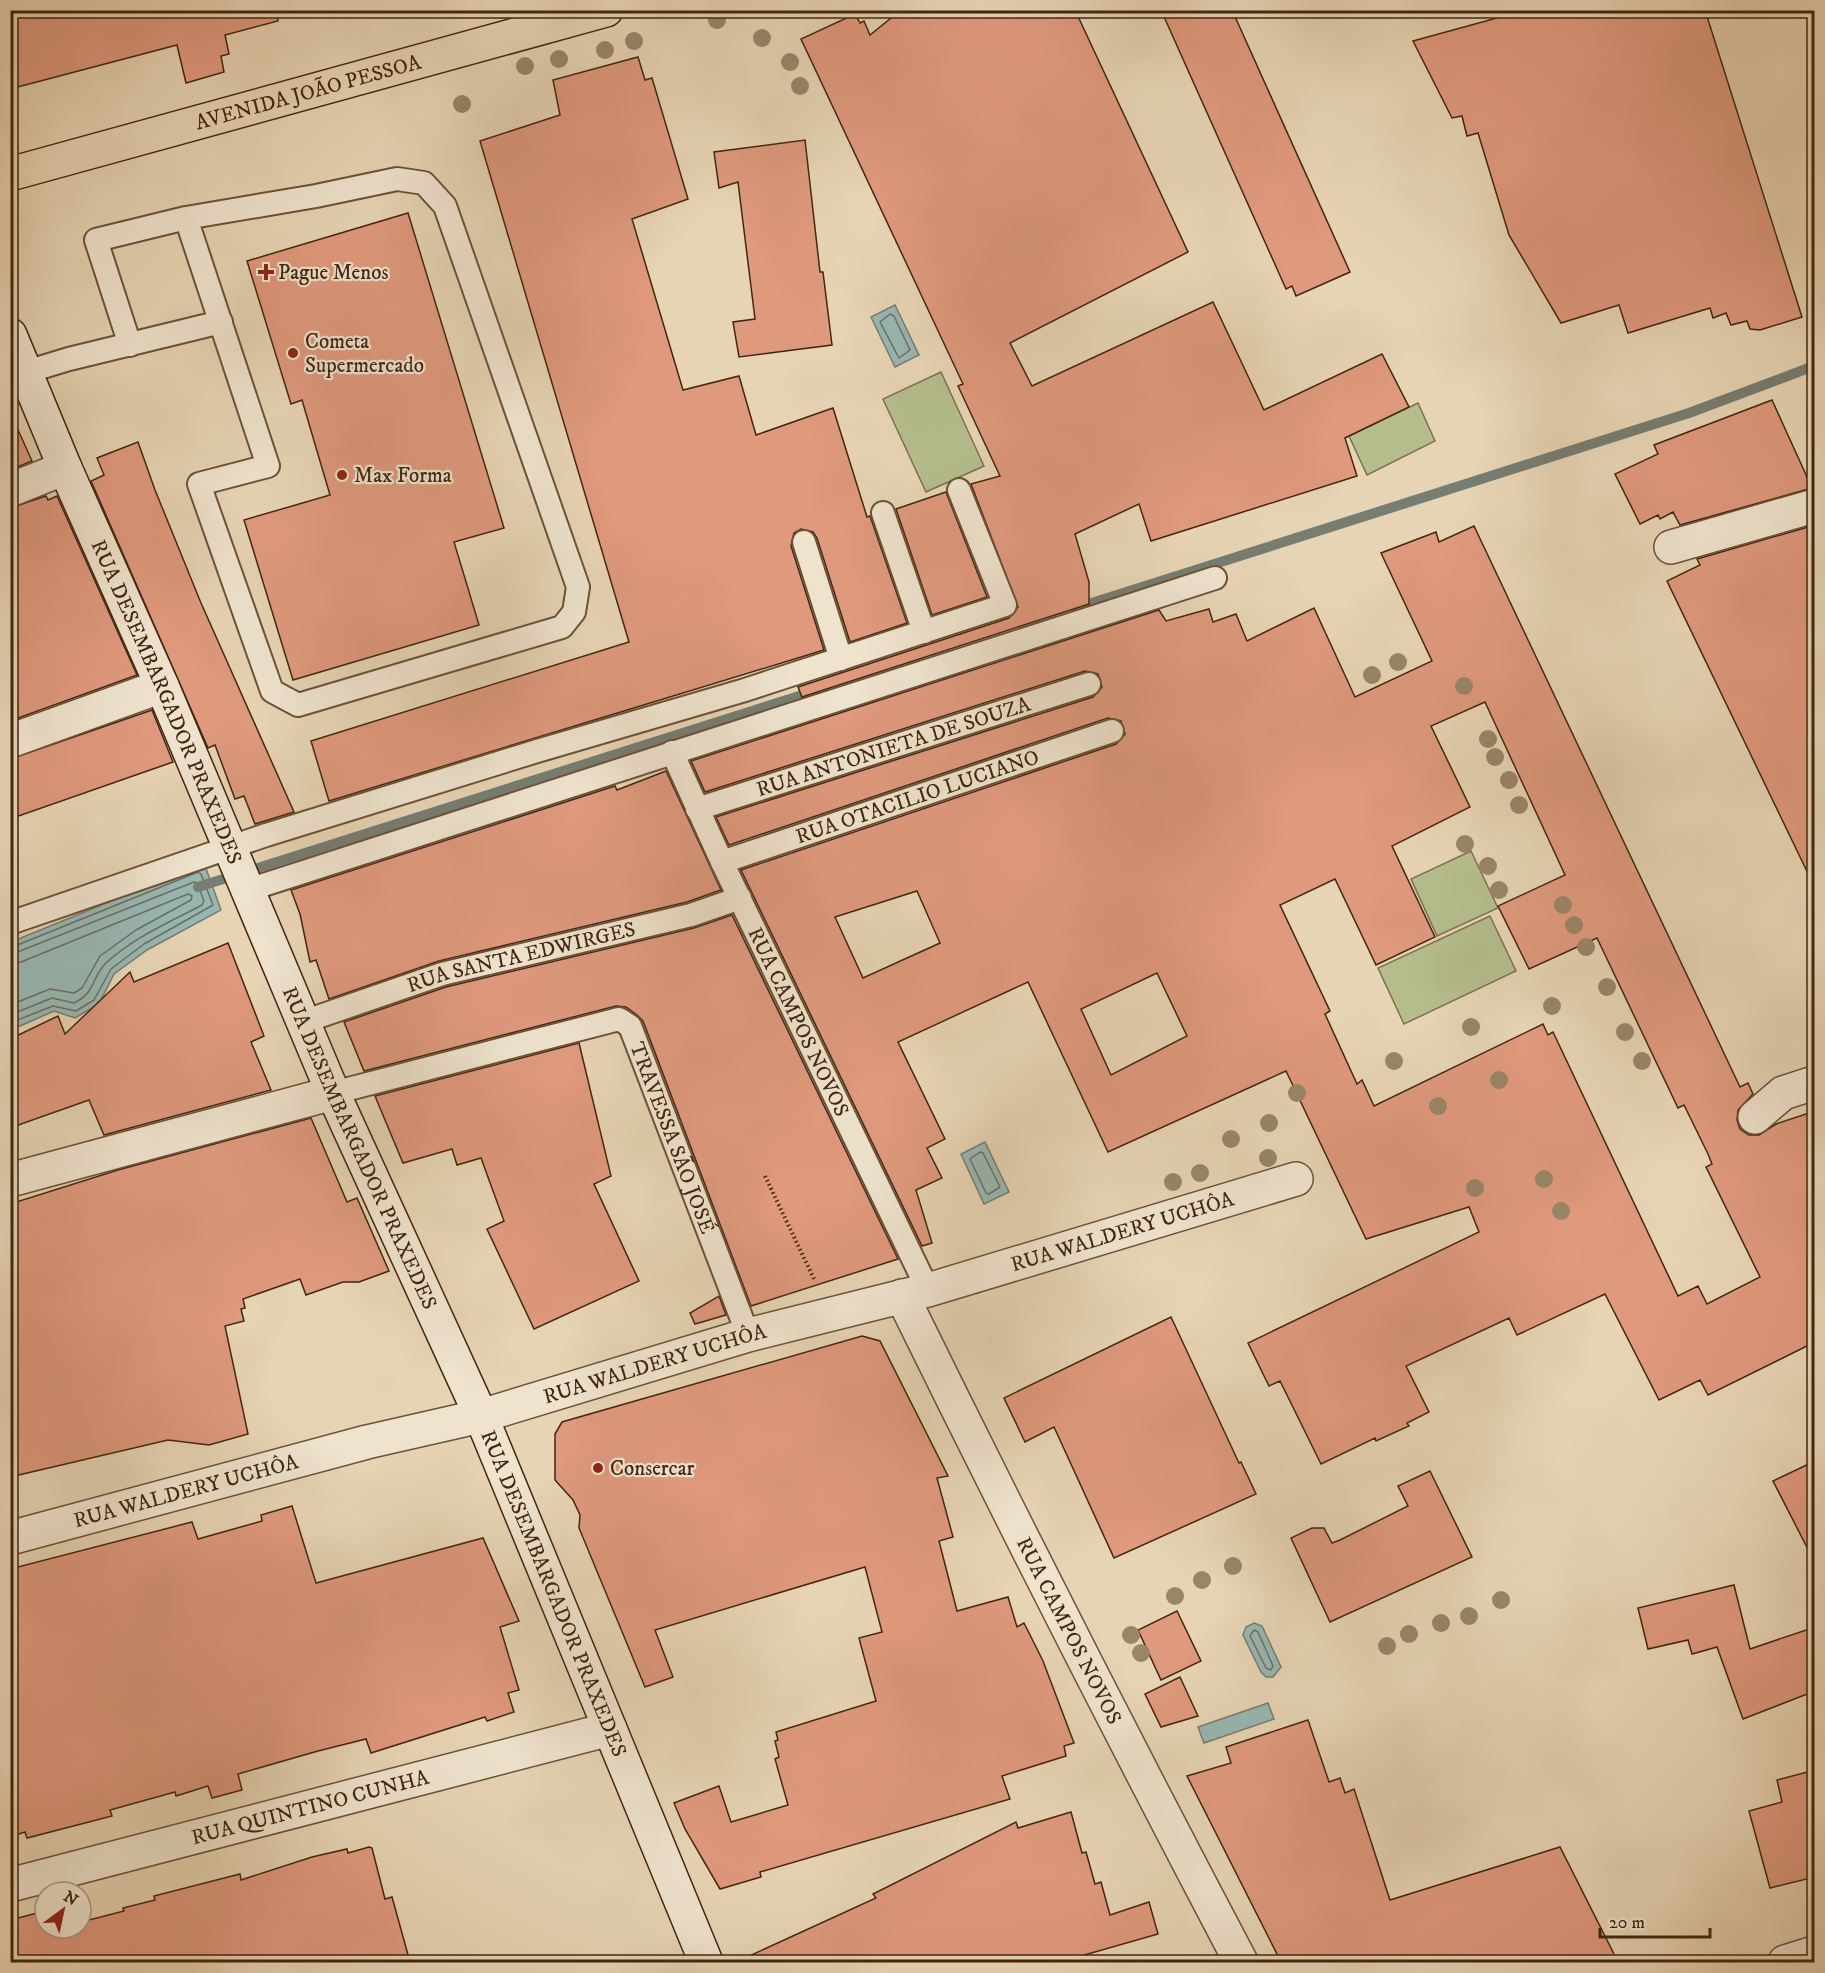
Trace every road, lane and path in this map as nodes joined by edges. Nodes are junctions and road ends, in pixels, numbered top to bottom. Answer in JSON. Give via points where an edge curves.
{"nodes":[{"id":1,"x":606,"y":10,"type":"edge"},
{"id":2,"x":557,"y":16,"type":"edge"},
{"id":3,"x":10,"y":174,"type":"edge"},
{"id":4,"x":186,"y":218,"type":"junction"},
{"id":5,"x":221,"y":322,"type":"junction"},
{"id":6,"x":10,"y":335,"type":"edge"},
{"id":7,"x":130,"y":345,"type":"junction"},
{"id":8,"x":26,"y":372,"type":"junction"},
{"id":9,"x":65,"y":468,"type":"junction"},
{"id":10,"x":10,"y":490,"type":"edge"},
{"id":11,"x":959,"y":490,"type":"dead end"},
{"id":12,"x":1815,"y":506,"type":"edge"},
{"id":13,"x":883,"y":513,"type":"dead end"},
{"id":14,"x":804,"y":542,"type":"dead end"},
{"id":15,"x":1671,"y":547,"type":"dead end"},
{"id":16,"x":1215,"y":578,"type":"dead end"},
{"id":17,"x":924,"y":632,"type":"junction"},
{"id":18,"x":841,"y":659,"type":"junction"},
{"id":19,"x":1089,"y":684,"type":"dead end"},
{"id":20,"x":162,"y":686,"type":"junction"},
{"id":21,"x":1112,"y":731,"type":"dead end"},
{"id":22,"x":10,"y":741,"type":"edge"},
{"id":23,"x":672,"y":752,"type":"junction"},
{"id":24,"x":697,"y":809,"type":"junction"},
{"id":25,"x":223,"y":833,"type":"junction"},
{"id":26,"x":722,"y":862,"type":"junction"},
{"id":27,"x":248,"y":890,"type":"junction"},
{"id":28,"x":740,"y":898,"type":"junction"},
{"id":29,"x":10,"y":923,"type":"edge"},
{"id":30,"x":303,"y":1022,"type":"junction"},
{"id":31,"x":1815,"y":1083,"type":"edge"},
{"id":32,"x":333,"y":1093,"type":"junction"},
{"id":33,"x":1755,"y":1117,"type":"dead end"},
{"id":34,"x":765,"y":1176,"type":"dead end"},
{"id":35,"x":1296,"y":1179,"type":"dead end"},
{"id":36,"x":10,"y":1180,"type":"edge"},
{"id":37,"x":915,"y":1293,"type":"junction"},
{"id":38,"x":830,"y":1315,"type":"junction"},
{"id":39,"x":748,"y":1335,"type":"junction"},
{"id":40,"x":480,"y":1416,"type":"junction"},
{"id":41,"x":10,"y":1538,"type":"edge"},
{"id":42,"x":610,"y":1728,"type":"junction"},
{"id":43,"x":10,"y":1885,"type":"edge"},
{"id":44,"x":1815,"y":1953,"type":"edge"},
{"id":45,"x":706,"y":1962,"type":"edge"},
{"id":46,"x":1241,"y":1962,"type":"edge"},
{"id":47,"x":1785,"y":1962,"type":"edge"}],
"edges":[{"from":1,"to":2,"type":"main road","name":"AVENIDA JOÃO PESSOA"},
{"from":2,"to":3,"type":"main road","name":"AVENIDA JOÃO PESSOA"},
{"from":4,"to":5,"type":"lane"},
{"from":4,"to":5,"type":"lane","via":[[397,179],[424,183],[445,206],[579,587],[574,612],[562,627],[298,705],[272,691],[199,484],[268,466]]},
{"from":4,"to":7,"type":"lane","via":[[96,240]]},
{"from":5,"to":7,"type":"lane"},
{"from":6,"to":8,"type":"street","name":"RUA DESEMBARGADOR PRAXEDES"},
{"from":7,"to":8,"type":"lane"},
{"from":8,"to":9,"type":"street","name":"RUA DESEMBARGADOR PRAXEDES"},
{"from":9,"to":10,"type":"street"},
{"from":9,"to":20,"type":"street","name":"RUA DESEMBARGADOR PRAXEDES"},
{"from":11,"to":17,"type":"lane","via":[[1005,605]]},
{"from":12,"to":15,"type":"street"},
{"from":13,"to":17,"type":"lane"},
{"from":14,"to":18,"type":"lane"},
{"from":16,"to":23,"type":"lane"},
{"from":17,"to":18,"type":"lane"},
{"from":18,"to":25,"type":"lane"},
{"from":19,"to":24,"type":"lane","name":"RUA ANTONIETA DE SOUZA"},
{"from":20,"to":22,"type":"street"},
{"from":20,"to":25,"type":"street","name":"RUA DESEMBARGADOR PRAXEDES"},
{"from":21,"to":26,"type":"lane","name":"RUA OTACILIO LUCIANO"},
{"from":23,"to":24,"type":"lane","name":"RUA CAMPOS NOVOS"},
{"from":23,"to":27,"type":"lane"},
{"from":24,"to":26,"type":"lane","name":"RUA CAMPOS NOVOS"},
{"from":25,"to":27,"type":"street","name":"RUA DESEMBARGADOR PRAXEDES"},
{"from":25,"to":29,"type":"lane"},
{"from":26,"to":28,"type":"lane","name":"RUA CAMPOS NOVOS"},
{"from":27,"to":30,"type":"street","name":"RUA DESEMBARGADOR PRAXEDES"},
{"from":28,"to":30,"type":"lane","name":"RUA SANTA EDWIRGES","via":[[691,915],[442,974]]},
{"from":28,"to":37,"type":"lane","name":"RUA CAMPOS NOVOS"},
{"from":30,"to":32,"type":"street","name":"RUA DESEMBARGADOR PRAXEDES"},
{"from":31,"to":33,"type":"street","via":[[1783,1093]]},
{"from":32,"to":36,"type":"street"},
{"from":32,"to":39,"type":"lane","name":"TRAVESSA SÃO JOSÉ","via":[[618,1019],[630,1026]]},
{"from":32,"to":40,"type":"street","name":"RUA DESEMBARGADOR PRAXEDES"},
{"from":34,"to":38,"type":"path"},
{"from":35,"to":37,"type":"street","name":"RUA WALDERY UCHÔA"},
{"from":37,"to":38,"type":"street","name":"RUA WALDERY UCHÔA"},
{"from":37,"to":46,"type":"street","name":"RUA CAMPOS NOVOS","via":[[1099,1693]]},
{"from":38,"to":39,"type":"street","name":"RUA WALDERY UCHÔA"},
{"from":39,"to":40,"type":"street","name":"RUA WALDERY UCHÔA"},
{"from":40,"to":41,"type":"street","name":"RUA WALDERY UCHÔA","via":[[356,1445]]},
{"from":40,"to":42,"type":"street","name":"RUA DESEMBARGADOR PRAXEDES"},
{"from":42,"to":43,"type":"street","name":"RUA QUINTINO CUNHA"},
{"from":42,"to":45,"type":"street","name":"RUA DESEMBARGADOR PRAXEDES"},
{"from":44,"to":47,"type":"street"}]}
